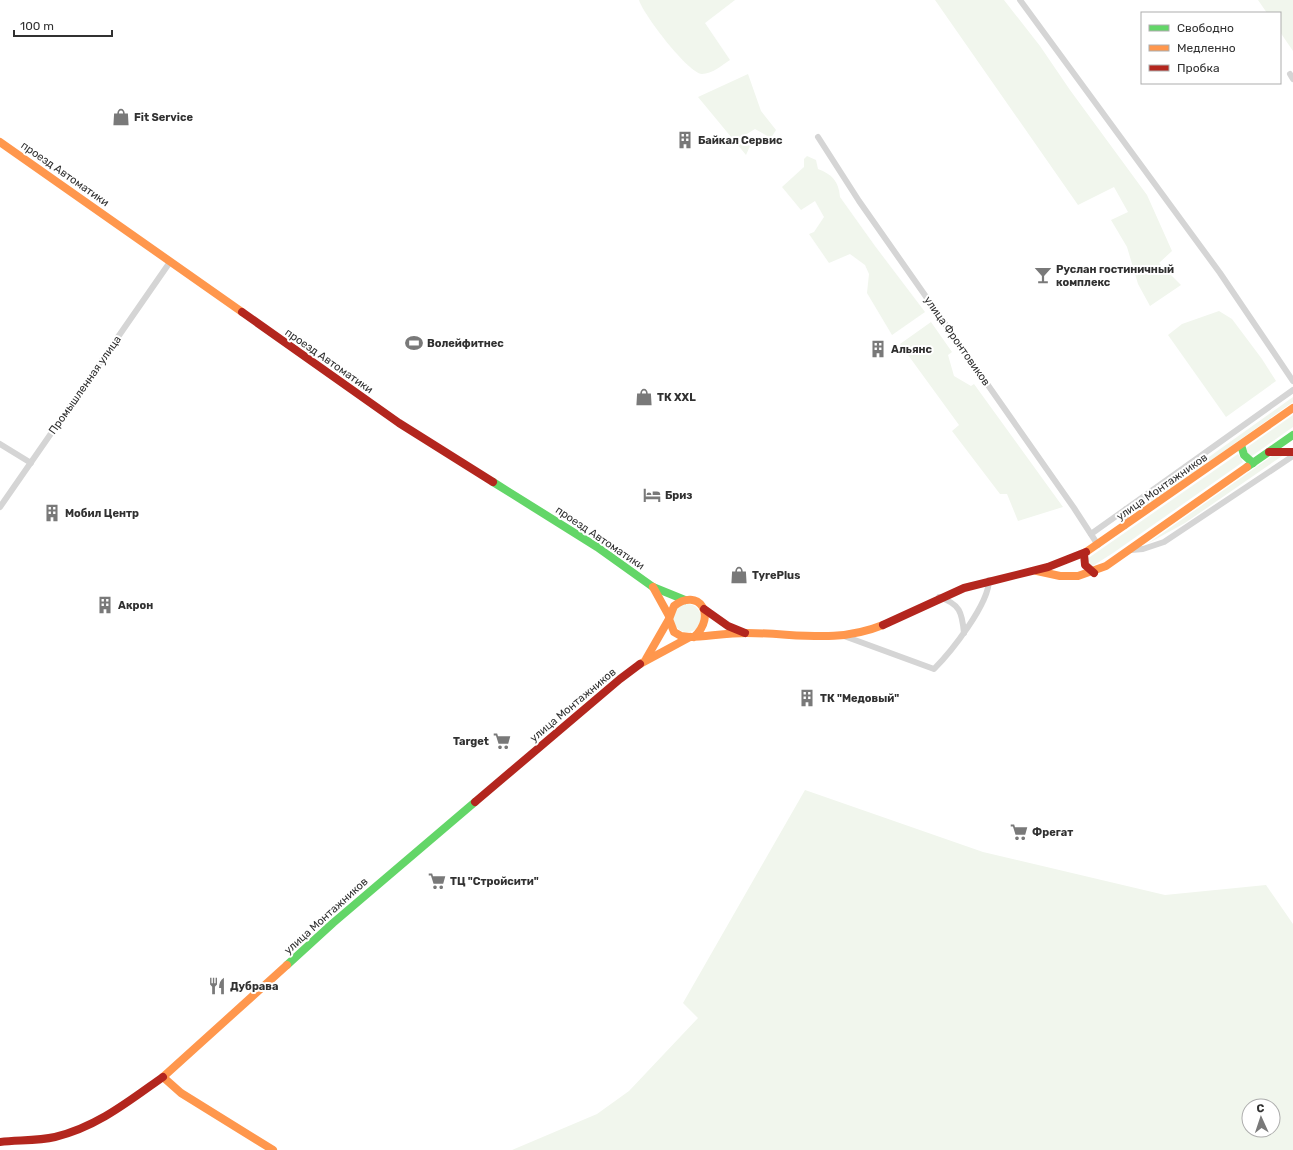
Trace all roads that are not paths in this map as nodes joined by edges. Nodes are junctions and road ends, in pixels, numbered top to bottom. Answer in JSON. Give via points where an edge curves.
{"nodes":[{"id":1,"x":1020,"y":0,"type":"edge"},
{"id":2,"x":818,"y":137,"type":"dead end"},
{"id":3,"x":0,"y":142,"type":"edge"},
{"id":4,"x":170,"y":262,"type":"junction"},
{"id":5,"x":1293,"y":381,"type":"edge"},
{"id":6,"x":1293,"y":390,"type":"edge"},
{"id":7,"x":1293,"y":408,"type":"edge"},
{"id":8,"x":1293,"y":435,"type":"edge"},
{"id":9,"x":0,"y":444,"type":"edge"},
{"id":10,"x":1241,"y":445,"type":"junction"},
{"id":11,"x":1269,"y":452,"type":"junction"},
{"id":12,"x":1293,"y":452,"type":"edge"},
{"id":13,"x":1293,"y":456,"type":"edge"},
{"id":14,"x":31,"y":463,"type":"junction"},
{"id":15,"x":1253,"y":463,"type":"junction"},
{"id":16,"x":0,"y":507,"type":"edge"},
{"id":17,"x":1126,"y":509,"type":"junction"},
{"id":18,"x":1125,"y":526,"type":"junction"},
{"id":19,"x":1091,"y":534,"type":"junction"},
{"id":20,"x":1098,"y":545,"type":"junction"},
{"id":21,"x":1131,"y":550,"type":"junction"},
{"id":22,"x":1084,"y":554,"type":"junction"},
{"id":23,"x":1036,"y":571,"type":"junction"},
{"id":24,"x":1094,"y":573,"type":"junction"},
{"id":25,"x":989,"y":580,"type":"junction"},
{"id":26,"x":653,"y":587,"type":"junction"},
{"id":27,"x":939,"y":597,"type":"junction"},
{"id":28,"x":685,"y":600,"type":"junction"},
{"id":29,"x":704,"y":609,"type":"junction"},
{"id":30,"x":669,"y":618,"type":"junction"},
{"id":31,"x":746,"y":633,"type":"junction"},
{"id":32,"x":964,"y":633,"type":"junction"},
{"id":33,"x":844,"y":636,"type":"junction"},
{"id":34,"x":692,"y":637,"type":"junction"},
{"id":35,"x":646,"y":660,"type":"junction"},
{"id":36,"x":163,"y":1077,"type":"junction"},
{"id":37,"x":0,"y":1142,"type":"edge"},
{"id":38,"x":273,"y":1150,"type":"edge"}],
"edges":[{"from":1,"to":5,"type":"street","via":[[1220,273]]},
{"from":2,"to":19,"type":"street","name":"улица Фронтовиков","via":[[859,201]]},
{"from":3,"to":4,"type":"main road","name":"проезд Автоматики"},
{"from":4,"to":14,"type":"street","name":"Промышленная улица"},
{"from":4,"to":26,"type":"main road","name":"проезд Автоматики","via":[[361,398],[438,449],[596,546]]},
{"from":6,"to":17,"type":"street"},
{"from":7,"to":10,"type":"main road","name":"улица Монтажников"},
{"from":8,"to":11,"type":"main road","name":"улица Монтажников"},
{"from":9,"to":14,"type":"street"},
{"from":10,"to":15,"type":"main road","via":[[1244,456]]},
{"from":10,"to":18,"type":"main road","name":"улица Монтажников"},
{"from":11,"to":12,"type":"main road"},
{"from":11,"to":15,"type":"main road","name":"улица Монтажников"},
{"from":13,"to":21,"type":"street","via":[[1164,542]]},
{"from":14,"to":16,"type":"street","name":"Промышленная улица"},
{"from":15,"to":21,"type":"main road","name":"улица Монтажников"},
{"from":17,"to":18,"type":"street"},
{"from":17,"to":19,"type":"street"},
{"from":18,"to":20,"type":"main road","name":"улица Монтажников"},
{"from":19,"to":20,"type":"street","name":"улица Фронтовиков"},
{"from":20,"to":22,"type":"main road","name":"улица Монтажников"},
{"from":21,"to":24,"type":"main road","name":"улица Монтажников"},
{"from":22,"to":23,"type":"main road","name":"улица Монтажников"},
{"from":22,"to":24,"type":"main road","via":[[1084,565],[1087,570]]},
{"from":23,"to":24,"type":"main road","name":"улица Монтажников","via":[[1073,578]]},
{"from":23,"to":25,"type":"main road","name":"улица Монтажников"},
{"from":25,"to":27,"type":"main road","name":"улица Монтажников"},
{"from":25,"to":32,"type":"street","via":[[988,594]]},
{"from":26,"to":28,"type":"main road","name":"проезд Автоматики"},
{"from":26,"to":30,"type":"main road","name":"проезд Автоматики"},
{"from":27,"to":32,"type":"street","via":[[952,601],[961,611]]},
{"from":27,"to":33,"type":"main road","name":"улица Монтажников","via":[[881,626]]},
{"from":28,"to":29,"type":"main road","via":[[696,602]]},
{"from":28,"to":30,"type":"main road","via":[[674,605]]},
{"from":29,"to":31,"type":"main road","name":"улица Монтажников","via":[[728,626]]},
{"from":29,"to":34,"type":"main road","via":[[706,625],[701,632]]},
{"from":30,"to":34,"type":"main road","via":[[673,631],[678,635]]},
{"from":30,"to":35,"type":"main road","name":"улица Монтажников"},
{"from":31,"to":33,"type":"main road","name":"улица Монтажников","via":[[810,637]]},
{"from":31,"to":34,"type":"main road","name":"улица Монтажников"},
{"from":32,"to":33,"type":"street","via":[[934,669]]},
{"from":34,"to":35,"type":"main road","name":"улица Монтажников"},
{"from":35,"to":36,"type":"main road","name":"улица Монтажников","via":[[615,683],[333,923]]},
{"from":36,"to":37,"type":"main road","name":"улица Монтажников","via":[[124,1105],[79,1129],[55,1137]]},
{"from":36,"to":38,"type":"main road","via":[[187,1096]]}]}
